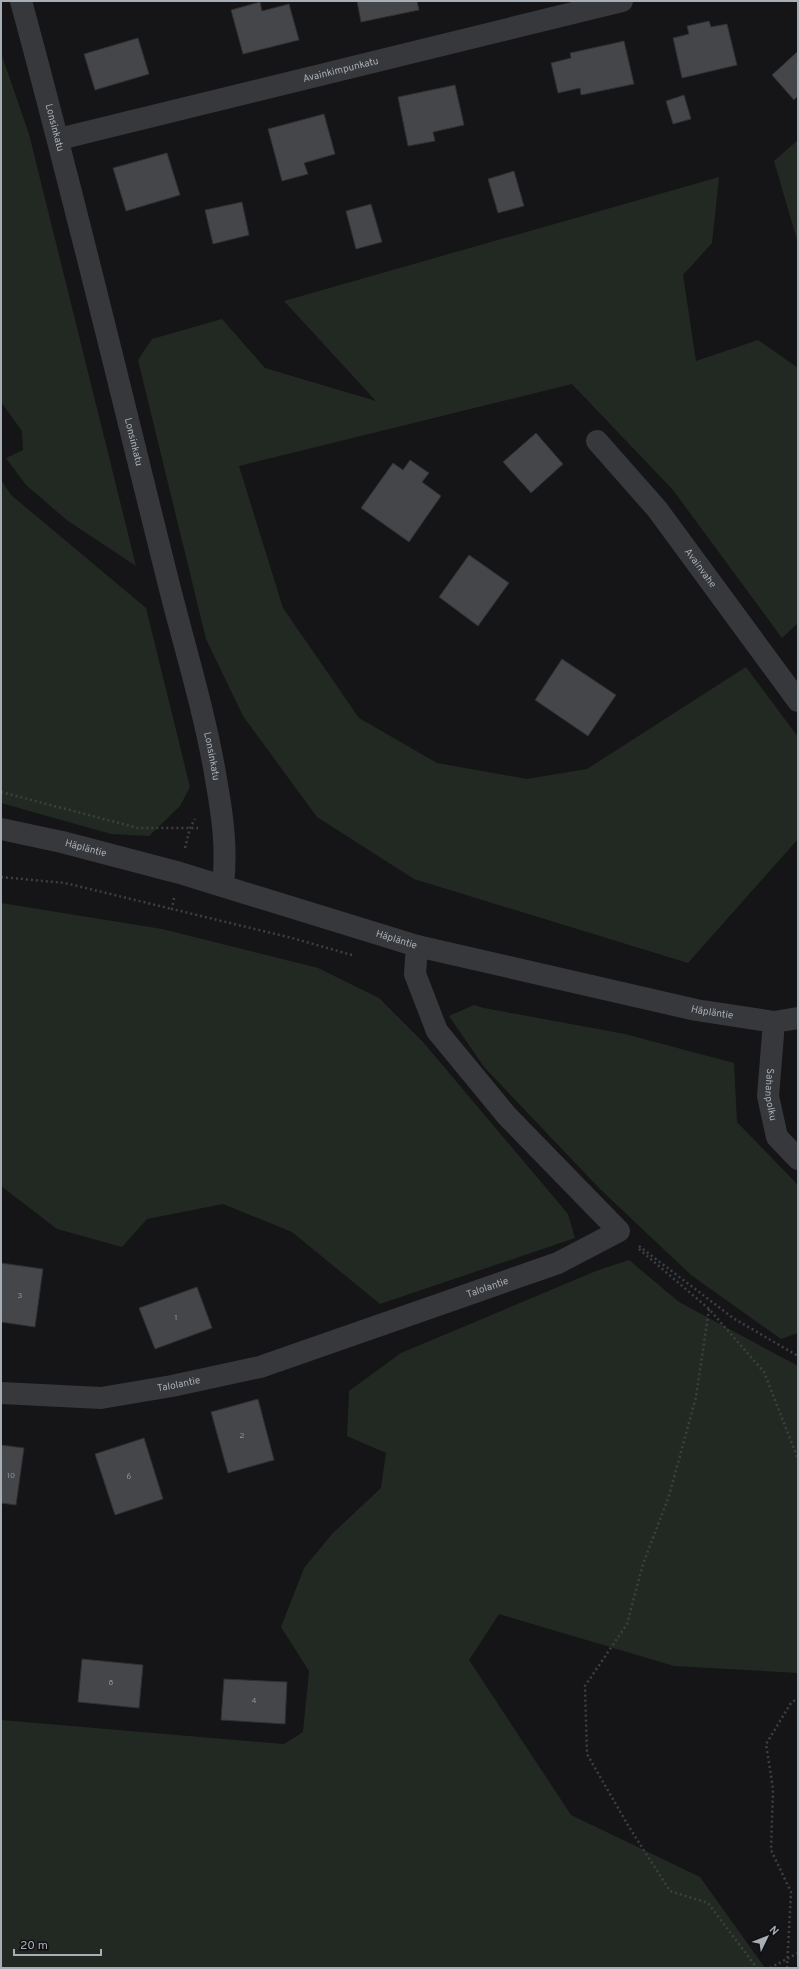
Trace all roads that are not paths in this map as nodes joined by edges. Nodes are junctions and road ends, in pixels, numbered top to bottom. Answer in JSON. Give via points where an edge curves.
{"nodes":[{"id":1,"x":21,"y":1,"type":"edge"},
{"id":2,"x":622,"y":1,"type":"edge"},
{"id":3,"x":59,"y":139,"type":"junction"},
{"id":4,"x":597,"y":440,"type":"dead end"},
{"id":5,"x":798,"y":701,"type":"edge"},
{"id":6,"x":6,"y":833,"type":"edge"},
{"id":7,"x":223,"y":885,"type":"junction"},
{"id":8,"x":417,"y":946,"type":"junction"},
{"id":9,"x":798,"y":1018,"type":"edge"},
{"id":10,"x":774,"y":1022,"type":"junction"},
{"id":11,"x":798,"y":1158,"type":"edge"},
{"id":12,"x":1,"y":1393,"type":"edge"}],
"edges":[{"from":1,"to":3,"type":"street","name":"Lonsinkatu"},
{"from":2,"to":3,"type":"street","name":"Avainkimpunkatu"},
{"from":3,"to":7,"type":"street","name":"Lonsinkatu","via":[[211,747],[224,828],[226,860]]},
{"from":4,"to":5,"type":"street","name":"Avainvahe","via":[[657,509]]},
{"from":6,"to":7,"type":"street","name":"Häpläntie","via":[[62,842]]},
{"from":7,"to":8,"type":"street","name":"Häpläntie"},
{"from":8,"to":10,"type":"street","name":"Häpläntie","via":[[696,1010]]},
{"from":8,"to":12,"type":"street","name":"Talolantie","via":[[415,974],[437,1031],[507,1116],[619,1231],[558,1263],[260,1367],[101,1398]]},
{"from":9,"to":10,"type":"street","name":"Häpläntie"},
{"from":10,"to":11,"type":"street","name":"Sahanpolku","via":[[768,1096],[777,1137]]}]}
